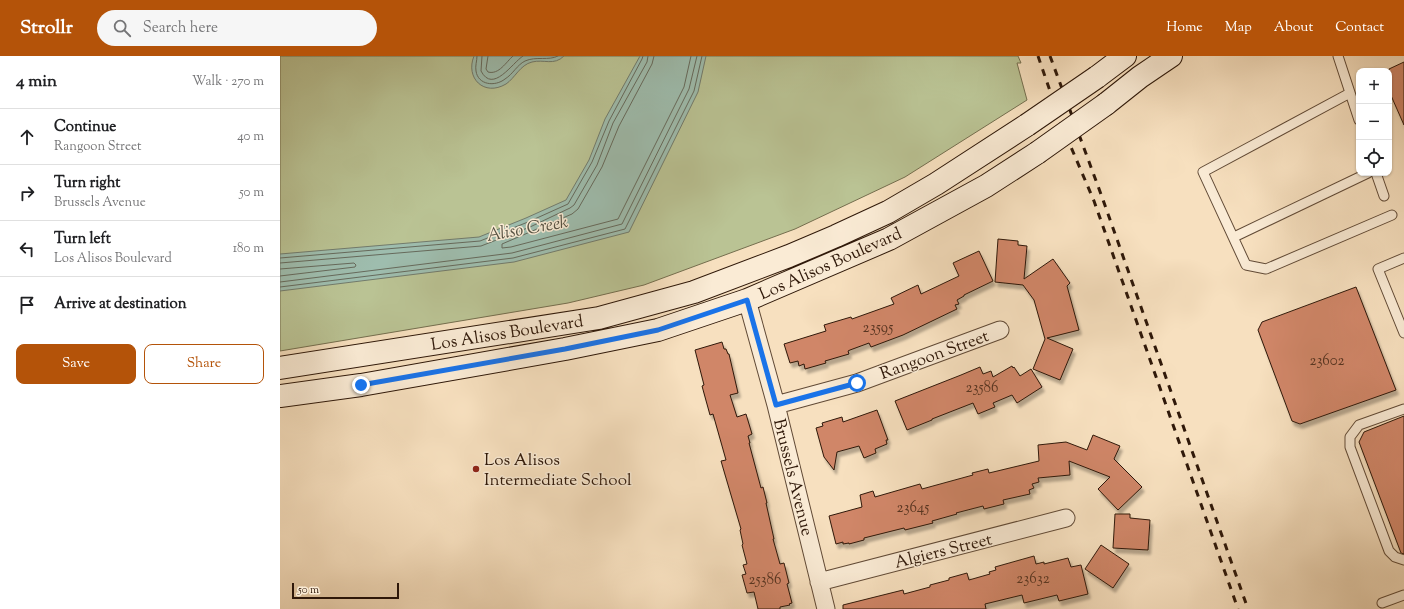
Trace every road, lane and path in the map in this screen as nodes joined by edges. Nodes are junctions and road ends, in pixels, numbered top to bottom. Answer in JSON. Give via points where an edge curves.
{"nodes":[{"id":1,"x":1125,"y":56,"type":"edge"},
{"id":2,"x":1172,"y":56,"type":"edge"},
{"id":3,"x":1338,"y":56,"type":"edge"},
{"id":4,"x":1350,"y":93,"type":"junction"},
{"id":5,"x":1356,"y":111,"type":"edge"},
{"id":6,"x":1362,"y":176,"type":"edge"},
{"id":7,"x":1377,"y":176,"type":"edge"},
{"id":8,"x":1384,"y":196,"type":"dead end"},
{"id":9,"x":1392,"y":215,"type":"dead end"},
{"id":10,"x":1234,"y":237,"type":"junction"},
{"id":11,"x":1404,"y":258,"type":"edge"},
{"id":12,"x":747,"y":300,"type":"junction"},
{"id":13,"x":1000,"y":330,"type":"dead end"},
{"id":14,"x":1404,"y":333,"type":"edge"},
{"id":15,"x":280,"y":368,"type":"edge"},
{"id":16,"x":280,"y":396,"type":"edge"},
{"id":17,"x":776,"y":405,"type":"junction"},
{"id":18,"x":1404,"y":409,"type":"edge"},
{"id":19,"x":1066,"y":518,"type":"dead end"},
{"id":20,"x":1404,"y":560,"type":"edge"},
{"id":21,"x":819,"y":582,"type":"junction"},
{"id":22,"x":1404,"y":595,"type":"edge"},
{"id":23,"x":1382,"y":603,"type":"dead end"},
{"id":24,"x":826,"y":609,"type":"edge"}],
"edges":[{"from":1,"to":15,"type":"main road","name":"Los Alisos Boulevard","bridge":true,"via":[[1027,125],[888,212],[796,253],[694,292],[599,318]]},
{"from":2,"to":12,"type":"main road","name":"Los Alisos Boulevard","bridge":true,"via":[[1037,153],[986,186],[889,240]]},
{"from":3,"to":4,"type":"lane"},
{"from":4,"to":5,"type":"lane"},
{"from":4,"to":10,"type":"lane","via":[[1203,172]]},
{"from":6,"to":10,"type":"lane"},
{"from":7,"to":8,"type":"lane"},
{"from":9,"to":10,"type":"lane","via":[[1266,269],[1246,265]]},
{"from":11,"to":14,"type":"lane","via":[[1378,269]]},
{"from":12,"to":16,"type":"main road","name":"Los Alisos Boulevard","via":[[658,330],[361,385]]},
{"from":12,"to":17,"type":"street","name":"Brussels Avenue"},
{"from":13,"to":17,"type":"street","name":"Rangoon Street","via":[[857,383]]},
{"from":17,"to":21,"type":"street","name":"Brussels Avenue"},
{"from":18,"to":20,"type":"lane","via":[[1359,425],[1350,437],[1350,447],[1389,551],[1395,557]]},
{"from":19,"to":21,"type":"street","name":"Algiers Street"},
{"from":21,"to":24,"type":"street","name":"Brussels Avenue"},
{"from":22,"to":23,"type":"lane"}]}
